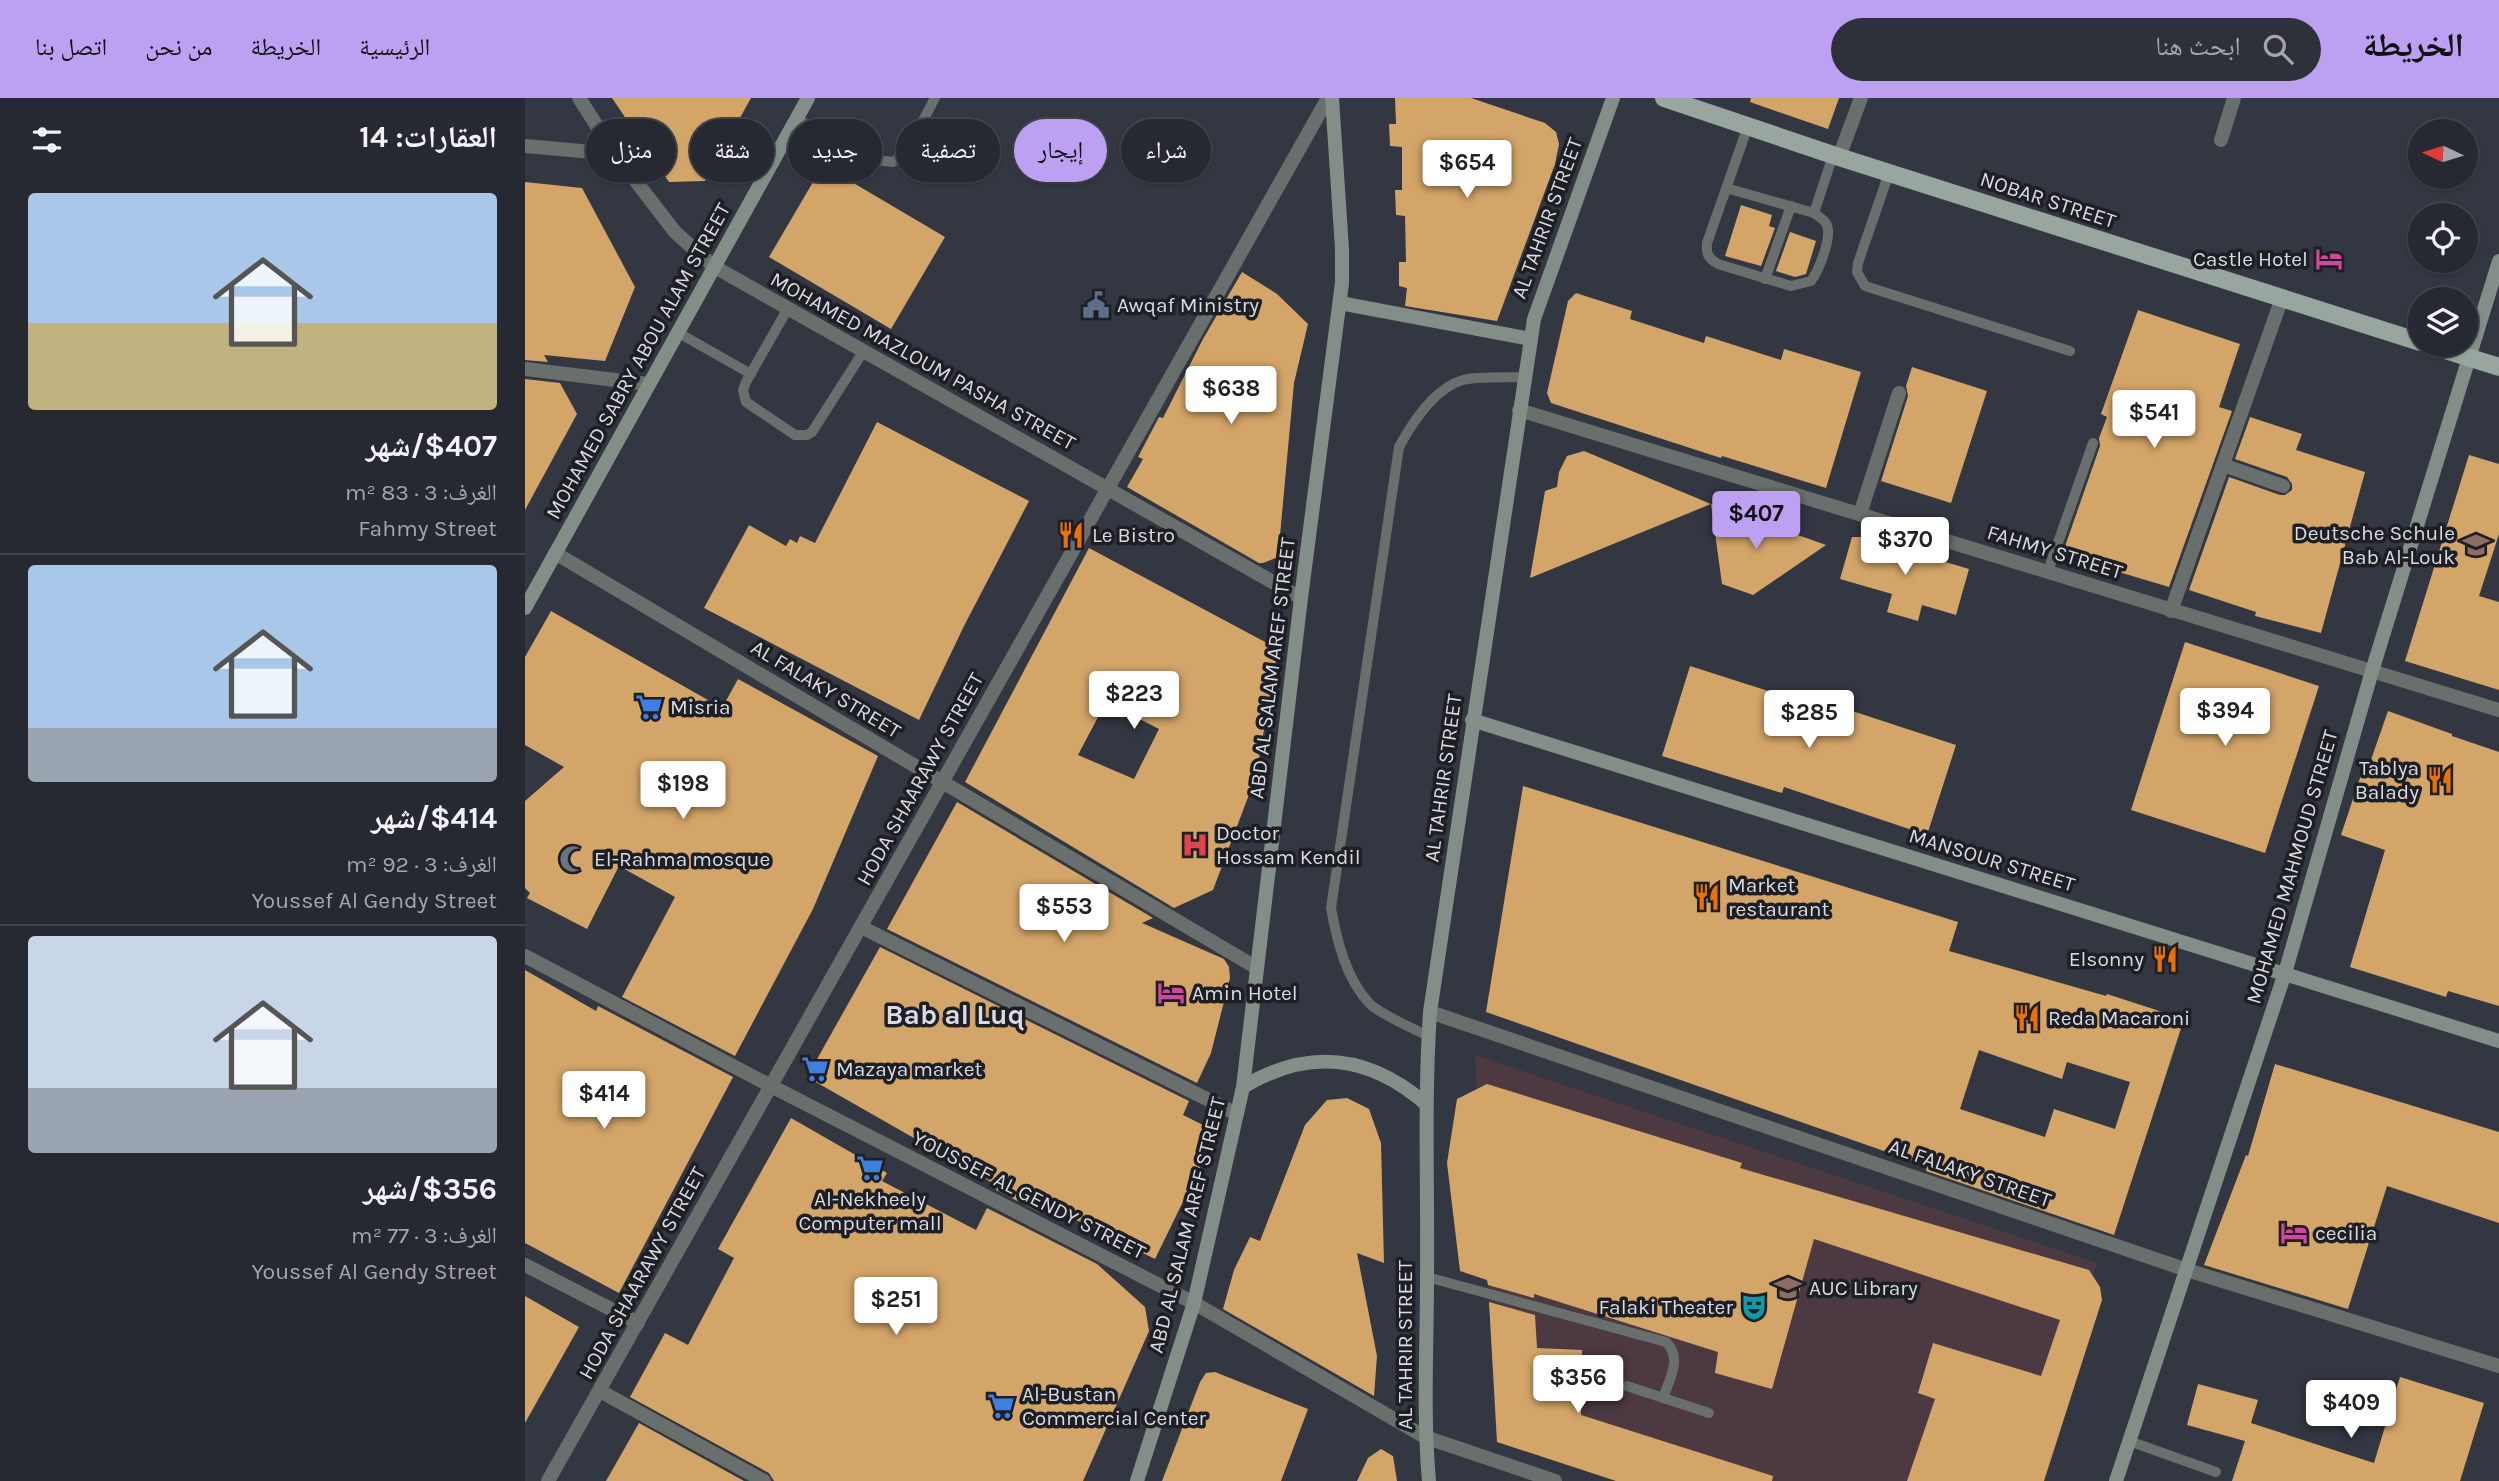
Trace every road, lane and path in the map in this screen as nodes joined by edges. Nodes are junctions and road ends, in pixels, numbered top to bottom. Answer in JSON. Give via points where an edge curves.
{"nodes":[{"id":1,"x":579,"y":98,"type":"edge"},
{"id":2,"x":808,"y":98,"type":"edge"},
{"id":3,"x":935,"y":98,"type":"edge"},
{"id":4,"x":1330,"y":98,"type":"edge"},
{"id":5,"x":1613,"y":98,"type":"edge"},
{"id":6,"x":1664,"y":98,"type":"edge"},
{"id":7,"x":1861,"y":98,"type":"edge"},
{"id":8,"x":2234,"y":98,"type":"edge"},
{"id":9,"x":797,"y":118,"type":"junction"},
{"id":10,"x":592,"y":119,"type":"edge"},
{"id":11,"x":1748,"y":126,"type":"junction"},
{"id":12,"x":2221,"y":139,"type":"dead end"},
{"id":13,"x":525,"y":146,"type":"edge"},
{"id":14,"x":586,"y":151,"type":"edge"},
{"id":15,"x":1836,"y":156,"type":"junction"},
{"id":16,"x":1889,"y":173,"type":"junction"},
{"id":17,"x":637,"y":182,"type":"edge"},
{"id":18,"x":1726,"y":188,"type":"junction"},
{"id":19,"x":1791,"y":206,"type":"junction"},
{"id":20,"x":1814,"y":213,"type":"junction"},
{"id":21,"x":2499,"y":261,"type":"edge"},
{"id":22,"x":713,"y":266,"type":"junction"},
{"id":23,"x":1765,"y":279,"type":"junction"},
{"id":24,"x":2282,"y":298,"type":"junction"},
{"id":25,"x":1339,"y":303,"type":"junction"},
{"id":26,"x":787,"y":310,"type":"junction"},
{"id":27,"x":2478,"y":328,"type":"edge"},
{"id":28,"x":677,"y":332,"type":"junction"},
{"id":29,"x":2408,"y":338,"type":"edge"},
{"id":30,"x":1530,"y":339,"type":"junction"},
{"id":31,"x":2070,"y":351,"type":"dead end"},
{"id":32,"x":863,"y":352,"type":"junction"},
{"id":33,"x":2469,"y":357,"type":"joint"},
{"id":34,"x":2499,"y":367,"type":"edge"},
{"id":35,"x":525,"y":369,"type":"edge"},
{"id":36,"x":751,"y":374,"type":"junction"},
{"id":37,"x":1524,"y":377,"type":"junction"},
{"id":38,"x":648,"y":384,"type":"junction"},
{"id":39,"x":1899,"y":393,"type":"dead end"},
{"id":40,"x":1519,"y":410,"type":"junction"},
{"id":41,"x":2093,"y":443,"type":"dead end"},
{"id":42,"x":2223,"y":465,"type":"junction"},
{"id":43,"x":2283,"y":486,"type":"dead end"},
{"id":44,"x":1107,"y":489,"type":"junction"},
{"id":45,"x":1860,"y":514,"type":"junction"},
{"id":46,"x":555,"y":553,"type":"junction"},
{"id":47,"x":2048,"y":571,"type":"junction"},
{"id":48,"x":1301,"y":598,"type":"junction"},
{"id":49,"x":525,"y":608,"type":"edge"},
{"id":50,"x":2171,"y":611,"type":"junction"},
{"id":51,"x":2372,"y":671,"type":"junction"},
{"id":52,"x":2499,"y":710,"type":"edge"},
{"id":53,"x":1472,"y":720,"type":"junction"},
{"id":54,"x":942,"y":782,"type":"junction"},
{"id":55,"x":861,"y":927,"type":"junction"},
{"id":56,"x":525,"y":956,"type":"edge"},
{"id":57,"x":1257,"y":968,"type":"junction"},
{"id":58,"x":2285,"y":973,"type":"junction"},
{"id":59,"x":1430,"y":1012,"type":"junction"},
{"id":60,"x":1428,"y":1037,"type":"junction"},
{"id":61,"x":2499,"y":1041,"type":"edge"},
{"id":62,"x":771,"y":1086,"type":"junction"},
{"id":63,"x":1243,"y":1087,"type":"junction"},
{"id":64,"x":1426,"y":1104,"type":"junction"},
{"id":65,"x":1237,"y":1114,"type":"junction"},
{"id":66,"x":525,"y":1265,"type":"edge"},
{"id":67,"x":2187,"y":1270,"type":"junction"},
{"id":68,"x":1427,"y":1276,"type":"junction"},
{"id":69,"x":1193,"y":1303,"type":"junction"},
{"id":70,"x":638,"y":1323,"type":"junction"},
{"id":71,"x":2499,"y":1366,"type":"edge"},
{"id":72,"x":1627,"y":1386,"type":"dead end"},
{"id":73,"x":600,"y":1391,"type":"junction"},
{"id":74,"x":1663,"y":1398,"type":"junction"},
{"id":75,"x":1709,"y":1413,"type":"dead end"},
{"id":76,"x":1425,"y":1437,"type":"junction"},
{"id":77,"x":2129,"y":1441,"type":"junction"},
{"id":78,"x":2216,"y":1472,"type":"dead end"},
{"id":79,"x":548,"y":1481,"type":"edge"},
{"id":80,"x":764,"y":1481,"type":"edge"},
{"id":81,"x":1137,"y":1481,"type":"edge"},
{"id":82,"x":1429,"y":1481,"type":"edge"},
{"id":83,"x":1555,"y":1481,"type":"edge"},
{"id":84,"x":2116,"y":1481,"type":"edge"}],
"edges":[{"from":1,"to":10,"type":"street","name":"MOHAMED MAZLOUM PASHA STREET"},
{"from":2,"to":9,"type":"street","name":"MOHAMED SABRY ABOU ALAM STREET"},
{"from":3,"to":9,"type":"lane","via":[[906,153],[893,162],[877,160]]},
{"from":4,"to":25,"type":"street","name":"ABD AL SALAM AREF STREET","via":[[1342,249]]},
{"from":4,"to":44,"type":"street","name":"HODA SHAARAWY STREET"},
{"from":5,"to":30,"type":"street","name":"AL TAHRIR STREET","via":[[1543,288]]},
{"from":6,"to":11,"type":"main road","name":"NOBAR STREET"},
{"from":7,"to":15,"type":"street"},
{"from":8,"to":12,"type":"street"},
{"from":9,"to":22,"type":"street","name":"MOHAMED SABRY ABOU ALAM STREET"},
{"from":11,"to":15,"type":"main road","name":"NOBAR STREET"},
{"from":11,"to":18,"type":"lane"},
{"from":13,"to":14,"type":"street"},
{"from":15,"to":16,"type":"main road","name":"NOBAR STREET"},
{"from":15,"to":20,"type":"lane"},
{"from":16,"to":24,"type":"main road","name":"NOBAR STREET"},
{"from":16,"to":31,"type":"lane","via":[[1858,263],[1857,272],[1865,286]]},
{"from":17,"to":22,"type":"street","name":"MOHAMED MAZLOUM PASHA STREET","via":[[675,232]]},
{"from":18,"to":19,"type":"lane"},
{"from":18,"to":23,"type":"lane","via":[[1707,253],[1718,264]]},
{"from":19,"to":20,"type":"lane"},
{"from":19,"to":23,"type":"lane"},
{"from":20,"to":23,"type":"lane","via":[[1828,226],[1829,236],[1811,281],[1791,286]]},
{"from":21,"to":27,"type":"street","name":"MOHAMED MAHMOUD STREET"},
{"from":22,"to":26,"type":"street","name":"MOHAMED MAZLOUM PASHA STREET"},
{"from":22,"to":28,"type":"street","name":"MOHAMED SABRY ABOU ALAM STREET"},
{"from":24,"to":29,"type":"main road","name":"NOBAR STREET"},
{"from":24,"to":42,"type":"street"},
{"from":25,"to":30,"type":"street"},
{"from":25,"to":48,"type":"street","name":"ABD AL SALAM AREF STREET"},
{"from":26,"to":32,"type":"street","name":"MOHAMED MAZLOUM PASHA STREET"},
{"from":26,"to":36,"type":"lane"},
{"from":28,"to":36,"type":"lane"},
{"from":28,"to":38,"type":"street","name":"MOHAMED SABRY ABOU ALAM STREET"},
{"from":30,"to":37,"type":"street","name":"AL TAHRIR STREET"},
{"from":32,"to":36,"type":"lane","via":[[807,435],[795,435],[746,402],[743,390]]},
{"from":32,"to":44,"type":"street","name":"MOHAMED MAZLOUM PASHA STREET"},
{"from":33,"to":34,"type":"main road"},
{"from":33,"to":51,"type":"street","name":"MOHAMED MAHMOUD STREET"},
{"from":35,"to":38,"type":"street"},
{"from":37,"to":40,"type":"street","name":"AL TAHRIR STREET"},
{"from":37,"to":60,"type":"lane","via":[[1462,380],[1414,419],[1399,447],[1333,894],[1338,943],[1351,976],[1371,1005]]},
{"from":38,"to":46,"type":"street","name":"MOHAMED SABRY ABOU ALAM STREET"},
{"from":39,"to":45,"type":"street"},
{"from":40,"to":45,"type":"street","name":"FAHMY STREET"},
{"from":40,"to":53,"type":"street","name":"AL TAHRIR STREET"},
{"from":41,"to":47,"type":"lane"},
{"from":42,"to":43,"type":"street"},
{"from":42,"to":50,"type":"street"},
{"from":44,"to":48,"type":"street","name":"MOHAMED MAZLOUM PASHA STREET"},
{"from":44,"to":54,"type":"street","name":"HODA SHAARAWY STREET"},
{"from":45,"to":47,"type":"street","name":"FAHMY STREET"},
{"from":46,"to":49,"type":"street","name":"MOHAMED SABRY ABOU ALAM STREET"},
{"from":46,"to":54,"type":"street","name":"AL FALAKY STREET"},
{"from":47,"to":50,"type":"street","name":"FAHMY STREET"},
{"from":48,"to":57,"type":"street","name":"ABD AL SALAM AREF STREET"},
{"from":50,"to":51,"type":"street","name":"FAHMY STREET"},
{"from":51,"to":52,"type":"street","name":"FAHMY STREET"},
{"from":51,"to":58,"type":"street","name":"MOHAMED MAHMOUD STREET"},
{"from":53,"to":58,"type":"street","name":"MANSOUR STREET"},
{"from":53,"to":59,"type":"street","name":"AL TAHRIR STREET"},
{"from":54,"to":55,"type":"street","name":"HODA SHAARAWY STREET"},
{"from":54,"to":57,"type":"street","name":"AL FALAKY STREET"},
{"from":55,"to":62,"type":"street","name":"HODA SHAARAWY STREET"},
{"from":55,"to":65,"type":"street"},
{"from":56,"to":62,"type":"street","name":"YOUSSEF AL GENDY STREET"},
{"from":57,"to":63,"type":"street","name":"ABD AL SALAM AREF STREET"},
{"from":58,"to":61,"type":"street","name":"MANSOUR STREET"},
{"from":58,"to":67,"type":"street","name":"MOHAMED MAHMOUD STREET"},
{"from":59,"to":60,"type":"street","name":"AL TAHRIR STREET"},
{"from":59,"to":67,"type":"street","name":"AL FALAKY STREET"},
{"from":60,"to":64,"type":"street","name":"AL TAHRIR STREET"},
{"from":62,"to":69,"type":"street","name":"YOUSSEF AL GENDY STREET"},
{"from":62,"to":70,"type":"street","name":"HODA SHAARAWY STREET"},
{"from":63,"to":64,"type":"street","via":[[1288,1065],[1337,1061],[1385,1075]]},
{"from":63,"to":65,"type":"street","name":"ABD AL SALAM AREF STREET"},
{"from":64,"to":68,"type":"street","name":"AL TAHRIR STREET"},
{"from":65,"to":69,"type":"street","name":"ABD AL SALAM AREF STREET"},
{"from":66,"to":70,"type":"street"},
{"from":67,"to":71,"type":"street","name":"AL FALAKY STREET"},
{"from":67,"to":77,"type":"street","name":"MOHAMED MAHMOUD STREET"},
{"from":68,"to":74,"type":"lane","via":[[1666,1342],[1675,1363]]},
{"from":68,"to":76,"type":"street","name":"AL TAHRIR STREET"},
{"from":69,"to":76,"type":"street","name":"YOUSSEF AL GENDY STREET"},
{"from":69,"to":81,"type":"street","name":"ABD AL SALAM AREF STREET"},
{"from":70,"to":73,"type":"street","name":"HODA SHAARAWY STREET"},
{"from":72,"to":74,"type":"lane"},
{"from":73,"to":79,"type":"street","name":"HODA SHAARAWY STREET"},
{"from":73,"to":80,"type":"street"},
{"from":74,"to":75,"type":"lane"},
{"from":76,"to":82,"type":"street","name":"AL TAHRIR STREET"},
{"from":76,"to":83,"type":"street","name":"YOUSSEF AL GENDY STREET"},
{"from":77,"to":78,"type":"lane"},
{"from":77,"to":84,"type":"street","name":"MOHAMED MAHMOUD STREET"}]}
